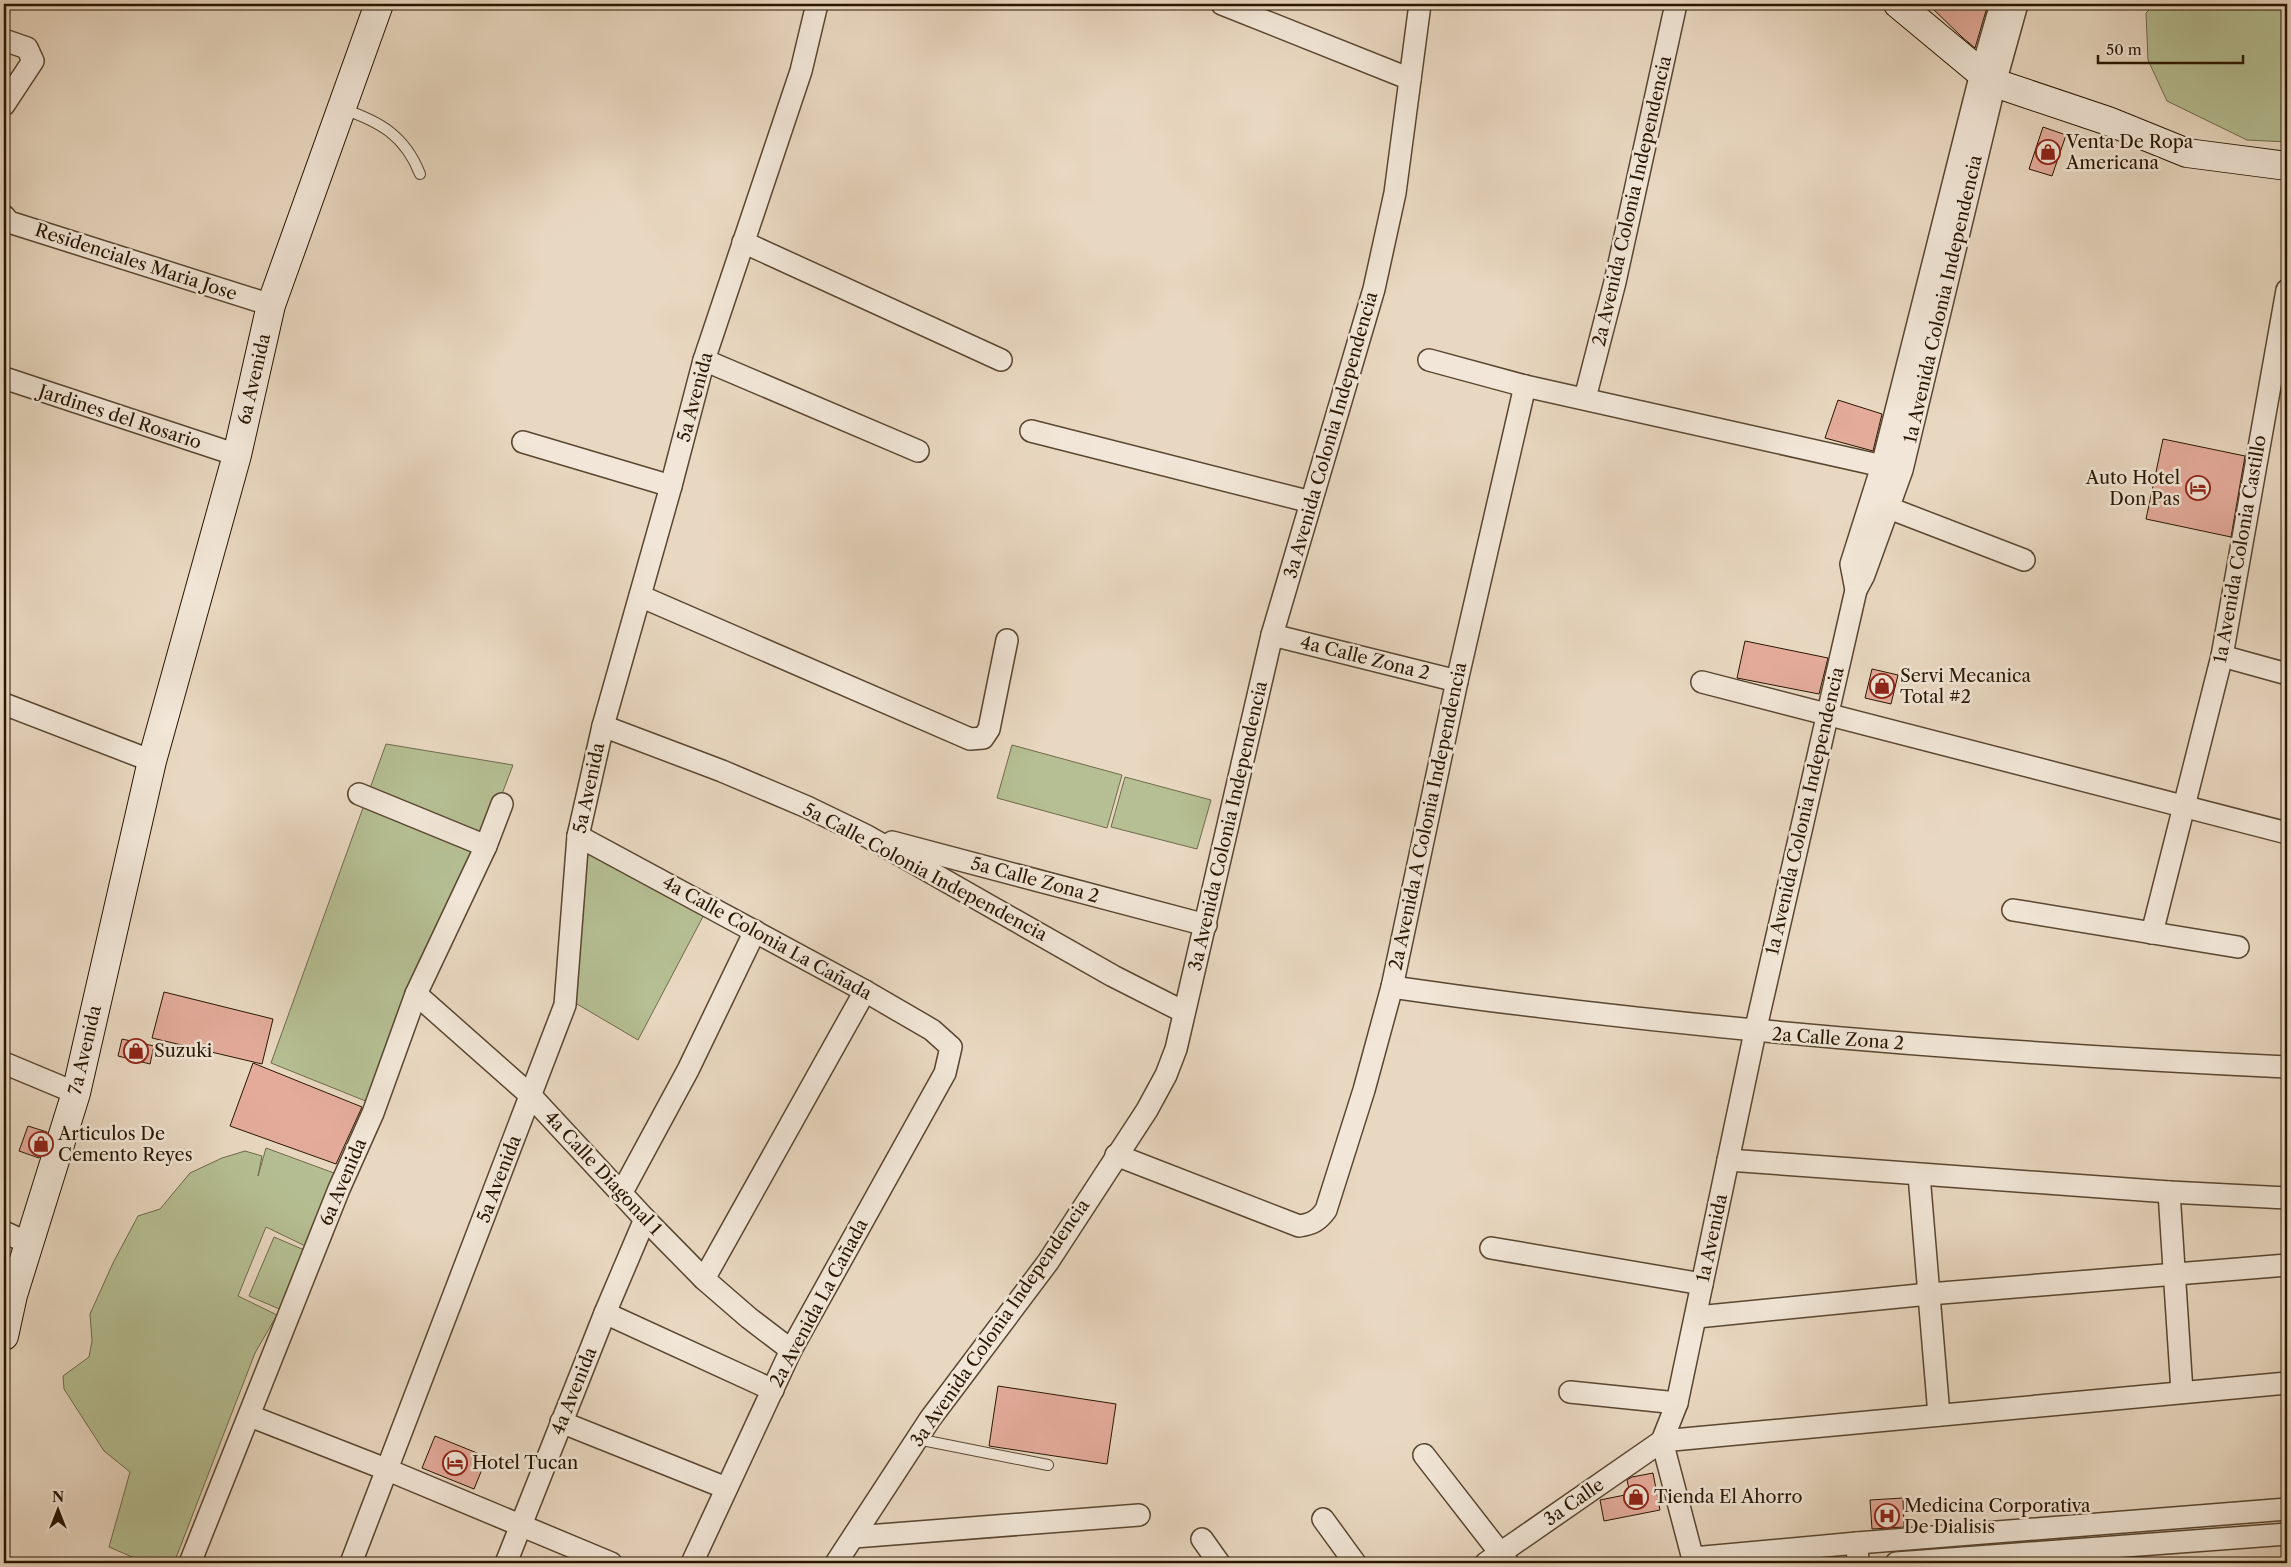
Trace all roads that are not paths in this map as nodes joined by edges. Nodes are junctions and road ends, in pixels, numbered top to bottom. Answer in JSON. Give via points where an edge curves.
{"nodes":[{"id":1,"x":379,"y":4,"type":"edge"},
{"id":2,"x":817,"y":4,"type":"edge"},
{"id":3,"x":1222,"y":4,"type":"edge"},
{"id":4,"x":1420,"y":4,"type":"edge"},
{"id":5,"x":1676,"y":4,"type":"edge"},
{"id":6,"x":1898,"y":4,"type":"edge"},
{"id":7,"x":2001,"y":4,"type":"edge"},
{"id":8,"x":2017,"y":4,"type":"edge"},
{"id":9,"x":4,"y":40,"type":"edge"},
{"id":10,"x":1410,"y":78,"type":"junction"},
{"id":11,"x":1988,"y":78,"type":"junction"},
{"id":12,"x":4,"y":106,"type":"edge"},
{"id":13,"x":342,"y":108,"type":"junction"},
{"id":14,"x":2287,"y":166,"type":"edge"},
{"id":15,"x":420,"y":174,"type":"dead end"},
{"id":16,"x":4,"y":216,"type":"edge"},
{"id":17,"x":743,"y":242,"type":"junction"},
{"id":18,"x":2287,"y":293,"type":"edge"},
{"id":19,"x":271,"y":306,"type":"junction"},
{"id":20,"x":704,"y":360,"type":"junction"},
{"id":21,"x":1001,"y":360,"type":"dead end"},
{"id":22,"x":1429,"y":360,"type":"dead end"},
{"id":23,"x":4,"y":378,"type":"edge"},
{"id":24,"x":1525,"y":386,"type":"junction"},
{"id":25,"x":1585,"y":398,"type":"junction"},
{"id":26,"x":1031,"y":431,"type":"dead end"},
{"id":27,"x":522,"y":442,"type":"dead end"},
{"id":28,"x":918,"y":452,"type":"dead end"},
{"id":29,"x":237,"y":455,"type":"junction"},
{"id":30,"x":1892,"y":468,"type":"junction"},
{"id":31,"x":671,"y":486,"type":"junction"},
{"id":32,"x":1311,"y":502,"type":"junction"},
{"id":33,"x":1880,"y":503,"type":"junction"},
{"id":34,"x":2024,"y":560,"type":"dead end"},
{"id":35,"x":640,"y":596,"type":"junction"},
{"id":36,"x":1272,"y":635,"type":"junction"},
{"id":37,"x":1007,"y":640,"type":"dead end"},
{"id":38,"x":2222,"y":656,"type":"junction"},
{"id":39,"x":2287,"y":674,"type":"edge"},
{"id":40,"x":1457,"y":681,"type":"junction"},
{"id":41,"x":1702,"y":682,"type":"dead end"},
{"id":42,"x":4,"y":704,"type":"edge"},
{"id":43,"x":1827,"y":713,"type":"junction"},
{"id":44,"x":602,"y":726,"type":"junction"},
{"id":45,"x":152,"y":761,"type":"junction"},
{"id":46,"x":359,"y":794,"type":"dead end"},
{"id":47,"x":502,"y":804,"type":"dead end"},
{"id":48,"x":2185,"y":806,"type":"junction"},
{"id":49,"x":2287,"y":832,"type":"edge"},
{"id":50,"x":864,"y":835,"type":"junction"},
{"id":51,"x":578,"y":836,"type":"junction"},
{"id":52,"x":486,"y":846,"type":"junction"},
{"id":53,"x":2013,"y":910,"type":"dead end"},
{"id":54,"x":1206,"y":926,"type":"junction"},
{"id":55,"x":755,"y":931,"type":"junction"},
{"id":56,"x":2152,"y":933,"type":"junction"},
{"id":57,"x":2238,"y":947,"type":"dead end"},
{"id":58,"x":1392,"y":987,"type":"junction"},
{"id":59,"x":866,"y":991,"type":"junction"},
{"id":60,"x":416,"y":994,"type":"junction"},
{"id":61,"x":1184,"y":1012,"type":"junction"},
{"id":62,"x":1754,"y":1032,"type":"junction"},
{"id":63,"x":951,"y":1047,"type":"joint"},
{"id":64,"x":4,"y":1063,"type":"edge"},
{"id":65,"x":2287,"y":1068,"type":"edge"},
{"id":66,"x":76,"y":1093,"type":"junction"},
{"id":67,"x":530,"y":1095,"type":"junction"},
{"id":68,"x":1116,"y":1155,"type":"junction"},
{"id":69,"x":1728,"y":1160,"type":"junction"},
{"id":70,"x":1919,"y":1174,"type":"junction"},
{"id":71,"x":622,"y":1192,"type":"junction"},
{"id":72,"x":2169,"y":1192,"type":"junction"},
{"id":73,"x":2287,"y":1198,"type":"edge"},
{"id":74,"x":645,"y":1219,"type":"junction"},
{"id":75,"x":4,"y":1232,"type":"edge"},
{"id":76,"x":30,"y":1244,"type":"junction"},
{"id":77,"x":1491,"y":1248,"type":"dead end"},
{"id":78,"x":2287,"y":1264,"type":"edge"},
{"id":79,"x":2174,"y":1274,"type":"junction"},
{"id":80,"x":704,"y":1279,"type":"junction"},
{"id":81,"x":1702,"y":1284,"type":"junction"},
{"id":82,"x":1929,"y":1294,"type":"junction"},
{"id":83,"x":605,"y":1314,"type":"junction"},
{"id":84,"x":1697,"y":1317,"type":"junction"},
{"id":85,"x":4,"y":1336,"type":"edge"},
{"id":86,"x":791,"y":1350,"type":"junction"},
{"id":87,"x":2287,"y":1383,"type":"edge"},
{"id":88,"x":773,"y":1390,"type":"junction"},
{"id":89,"x":1570,"y":1392,"type":"dead end"},
{"id":90,"x":2182,"y":1392,"type":"junction"},
{"id":91,"x":1677,"y":1403,"type":"junction"},
{"id":92,"x":1939,"y":1415,"type":"junction"},
{"id":93,"x":250,"y":1416,"type":"junction"},
{"id":94,"x":561,"y":1422,"type":"junction"},
{"id":95,"x":917,"y":1439,"type":"junction"},
{"id":96,"x":1662,"y":1441,"type":"junction"},
{"id":97,"x":1424,"y":1455,"type":"dead end"},
{"id":98,"x":1048,"y":1465,"type":"dead end"},
{"id":99,"x":388,"y":1470,"type":"junction"},
{"id":100,"x":726,"y":1488,"type":"junction"},
{"id":101,"x":2284,"y":1509,"type":"edge"},
{"id":102,"x":1139,"y":1515,"type":"dead end"},
{"id":103,"x":1323,"y":1518,"type":"dead end"},
{"id":104,"x":2153,"y":1518,"type":"junction"},
{"id":105,"x":521,"y":1526,"type":"junction"},
{"id":106,"x":2011,"y":1531,"type":"junction"},
{"id":107,"x":854,"y":1537,"type":"junction"},
{"id":108,"x":1202,"y":1539,"type":"dead end"},
{"id":109,"x":2286,"y":1541,"type":"edge"},
{"id":110,"x":2155,"y":1545,"type":"junction"},
{"id":111,"x":1857,"y":1553,"type":"edge"},
{"id":112,"x":2013,"y":1555,"type":"junction"},
{"id":113,"x":1498,"y":1560,"type":"edge"},
{"id":114,"x":1693,"y":1561,"type":"edge"},
{"id":115,"x":190,"y":1563,"type":"edge"},
{"id":116,"x":351,"y":1563,"type":"edge"},
{"id":117,"x":506,"y":1563,"type":"edge"},
{"id":118,"x":611,"y":1563,"type":"edge"},
{"id":119,"x":692,"y":1563,"type":"edge"},
{"id":120,"x":836,"y":1563,"type":"edge"},
{"id":121,"x":1219,"y":1563,"type":"edge"},
{"id":122,"x":1355,"y":1563,"type":"edge"},
{"id":123,"x":1896,"y":1563,"type":"edge"}],
"edges":[{"from":1,"to":13,"type":"street","name":"6a Avenida"},
{"from":2,"to":17,"type":"street","name":"5a Avenida","via":[[801,71]]},
{"from":3,"to":10,"type":"street"},
{"from":4,"to":10,"type":"street","name":"3a Avenida Colonia Independencia"},
{"from":5,"to":25,"type":"street","name":"2a Avenida Colonia Independencia","via":[[1615,282]]},
{"from":6,"to":11,"type":"street"},
{"from":7,"to":11,"type":"street","name":"1a Avenida Colonia Independencia"},
{"from":8,"to":11,"type":"street","name":"1a Avenida Colonia Independencia"},
{"from":9,"to":12,"type":"street","via":[[27,48],[33,61]]},
{"from":10,"to":32,"type":"street","name":"3a Avenida Colonia Independencia","via":[[1395,193],[1374,289]]},
{"from":11,"to":14,"type":"street","via":[[2187,153]]},
{"from":11,"to":30,"type":"street","name":"1a Avenida Colonia Independencia"},
{"from":13,"to":15,"type":"lane","via":[[360,114],[395,134],[413,155]]},
{"from":13,"to":19,"type":"street","name":"6a Avenida"},
{"from":16,"to":19,"type":"street","name":"Residenciales Maria Jose","via":[[9,222]]},
{"from":17,"to":20,"type":"street","name":"5a Avenida"},
{"from":17,"to":21,"type":"street"},
{"from":18,"to":38,"type":"street","name":"1a Avenida Colonia Castillo"},
{"from":19,"to":29,"type":"street","name":"6a Avenida"},
{"from":20,"to":28,"type":"street"},
{"from":20,"to":31,"type":"street","name":"5a Avenida"},
{"from":22,"to":24,"type":"street"},
{"from":23,"to":29,"type":"street","name":"Jardines del Rosario"},
{"from":24,"to":25,"type":"street"},
{"from":24,"to":40,"type":"street","name":"2a Avenida A Colonia Independencia"},
{"from":25,"to":30,"type":"street"},
{"from":26,"to":32,"type":"street"},
{"from":27,"to":31,"type":"street"},
{"from":29,"to":45,"type":"street","name":"6a Avenida"},
{"from":30,"to":33,"type":"street","name":"1a Avenida Colonia Independencia"},
{"from":31,"to":35,"type":"street","name":"5a Avenida"},
{"from":32,"to":36,"type":"street","name":"3a Avenida Colonia Independencia"},
{"from":33,"to":34,"type":"street"},
{"from":33,"to":43,"type":"street","name":"1a Avenida Colonia Independencia"},
{"from":35,"to":37,"type":"street","via":[[970,739],[983,738],[989,729]]},
{"from":35,"to":44,"type":"street","name":"5a Avenida"},
{"from":36,"to":40,"type":"street","name":"4a Calle Zona 2"},
{"from":36,"to":54,"type":"street","name":"3a Avenida Colonia Independencia"},
{"from":38,"to":39,"type":"street"},
{"from":38,"to":48,"type":"street","name":"1a Avenida Colonia Castillo"},
{"from":40,"to":58,"type":"street","name":"2a Avenida A Colonia Independencia"},
{"from":41,"to":43,"type":"street"},
{"from":42,"to":45,"type":"street"},
{"from":43,"to":48,"type":"street"},
{"from":43,"to":62,"type":"street","name":"1a Avenida Colonia Independencia"},
{"from":44,"to":50,"type":"street","name":"5a Calle Colonia Independencia","via":[[722,771]]},
{"from":44,"to":51,"type":"street","name":"5a Avenida"},
{"from":45,"to":66,"type":"street","name":"7a Avenida"},
{"from":46,"to":52,"type":"street"},
{"from":47,"to":52,"type":"street","name":"6a Avenida"},
{"from":48,"to":49,"type":"street"},
{"from":48,"to":56,"type":"street","name":"1a Avenida Colonia Castillo"},
{"from":50,"to":54,"type":"street","name":"5a Calle Zona 2"},
{"from":50,"to":61,"type":"street","name":"5a Calle Colonia Independencia","via":[[1113,976]]},
{"from":51,"to":55,"type":"street","name":"4a Calle Colonia La Cañada"},
{"from":51,"to":67,"type":"street","name":"5a Avenida","via":[[565,1005]]},
{"from":52,"to":60,"type":"street","name":"6a Avenida"},
{"from":53,"to":56,"type":"street"},
{"from":54,"to":61,"type":"street","name":"3a Avenida Colonia Independencia"},
{"from":55,"to":59,"type":"street","name":"4a Calle Colonia La Cañada"},
{"from":55,"to":71,"type":"street","via":[[688,1070]]},
{"from":56,"to":57,"type":"street"},
{"from":58,"to":62,"type":"street","name":"2a Calle Zona 2"},
{"from":58,"to":68,"type":"street","name":"2a Avenida A Colonia Independencia","via":[[1326,1210],[1310,1225],[1299,1226]]},
{"from":59,"to":63,"type":"street","name":"4a Calle Colonia La Cañada","via":[[932,1030]]},
{"from":59,"to":80,"type":"street"},
{"from":60,"to":67,"type":"street","name":"4a Calle Diagonal 1"},
{"from":60,"to":93,"type":"street","name":"6a Avenida","via":[[373,1113],[339,1189]]},
{"from":61,"to":68,"type":"street","name":"3a Avenida Colonia Independencia","via":[[1166,1075]]},
{"from":62,"to":65,"type":"street","name":"2a Calle Zona 2","via":[[2086,1058]]},
{"from":62,"to":69,"type":"street","name":"1a Avenida"},
{"from":63,"to":86,"type":"street","name":"2a Avenida La Cañada","via":[[945,1073]]},
{"from":64,"to":66,"type":"street"},
{"from":66,"to":76,"type":"street","name":"7a Avenida"},
{"from":67,"to":71,"type":"street","name":"4a Calle Diagonal 1"},
{"from":67,"to":99,"type":"street","name":"5a Avenida"},
{"from":68,"to":95,"type":"street","name":"3a Avenida Colonia Independencia","via":[[1048,1262]]},
{"from":69,"to":70,"type":"street"},
{"from":69,"to":81,"type":"street","name":"1a Avenida"},
{"from":70,"to":72,"type":"street"},
{"from":70,"to":82,"type":"street"},
{"from":71,"to":74,"type":"street","name":"4a Calle Diagonal 1"},
{"from":72,"to":73,"type":"street"},
{"from":72,"to":79,"type":"street"},
{"from":74,"to":80,"type":"street","name":"4a Calle Diagonal 1"},
{"from":74,"to":83,"type":"street","name":"4a Avenida"},
{"from":75,"to":76,"type":"street"},
{"from":76,"to":85,"type":"street","name":"7a Avenida"},
{"from":77,"to":81,"type":"street"},
{"from":78,"to":79,"type":"street"},
{"from":79,"to":82,"type":"street"},
{"from":79,"to":90,"type":"street"},
{"from":80,"to":86,"type":"street","name":"4a Calle Diagonal 1"},
{"from":81,"to":84,"type":"street","name":"1a Avenida"},
{"from":82,"to":84,"type":"street"},
{"from":82,"to":92,"type":"street"},
{"from":83,"to":88,"type":"street"},
{"from":83,"to":94,"type":"street","name":"4a Avenida"},
{"from":84,"to":91,"type":"street","name":"1a Avenida"},
{"from":86,"to":88,"type":"street","name":"2a Avenida La Cañada"},
{"from":87,"to":90,"type":"street"},
{"from":88,"to":100,"type":"street","name":"2a Avenida La Cañada"},
{"from":89,"to":91,"type":"street"},
{"from":90,"to":92,"type":"street"},
{"from":91,"to":96,"type":"street","name":"1a Avenida"},
{"from":92,"to":96,"type":"street"},
{"from":93,"to":99,"type":"street"},
{"from":93,"to":115,"type":"street","name":"6a Avenida"},
{"from":94,"to":100,"type":"street"},
{"from":94,"to":105,"type":"street","name":"4a Avenida"},
{"from":95,"to":98,"type":"lane"},
{"from":95,"to":107,"type":"street","name":"3a Avenida Colonia Independencia"},
{"from":96,"to":113,"type":"street","name":"3a Calle"},
{"from":96,"to":114,"type":"street"},
{"from":97,"to":113,"type":"street"},
{"from":99,"to":105,"type":"street"},
{"from":99,"to":116,"type":"street","name":"5a Avenida"},
{"from":100,"to":119,"type":"street","name":"2a Avenida La Cañada"},
{"from":101,"to":104,"type":"street"},
{"from":101,"to":109,"type":"street"},
{"from":102,"to":107,"type":"street"},
{"from":103,"to":122,"type":"street"},
{"from":104,"to":106,"type":"street"},
{"from":104,"to":110,"type":"street"},
{"from":105,"to":117,"type":"street","name":"4a Avenida"},
{"from":105,"to":118,"type":"street"},
{"from":106,"to":111,"type":"street"},
{"from":106,"to":112,"type":"street"},
{"from":107,"to":120,"type":"street","name":"3a Avenida Colonia Independencia"},
{"from":108,"to":121,"type":"street"},
{"from":109,"to":110,"type":"street"},
{"from":110,"to":112,"type":"street"},
{"from":111,"to":114,"type":"street"},
{"from":112,"to":123,"type":"street"}]}
